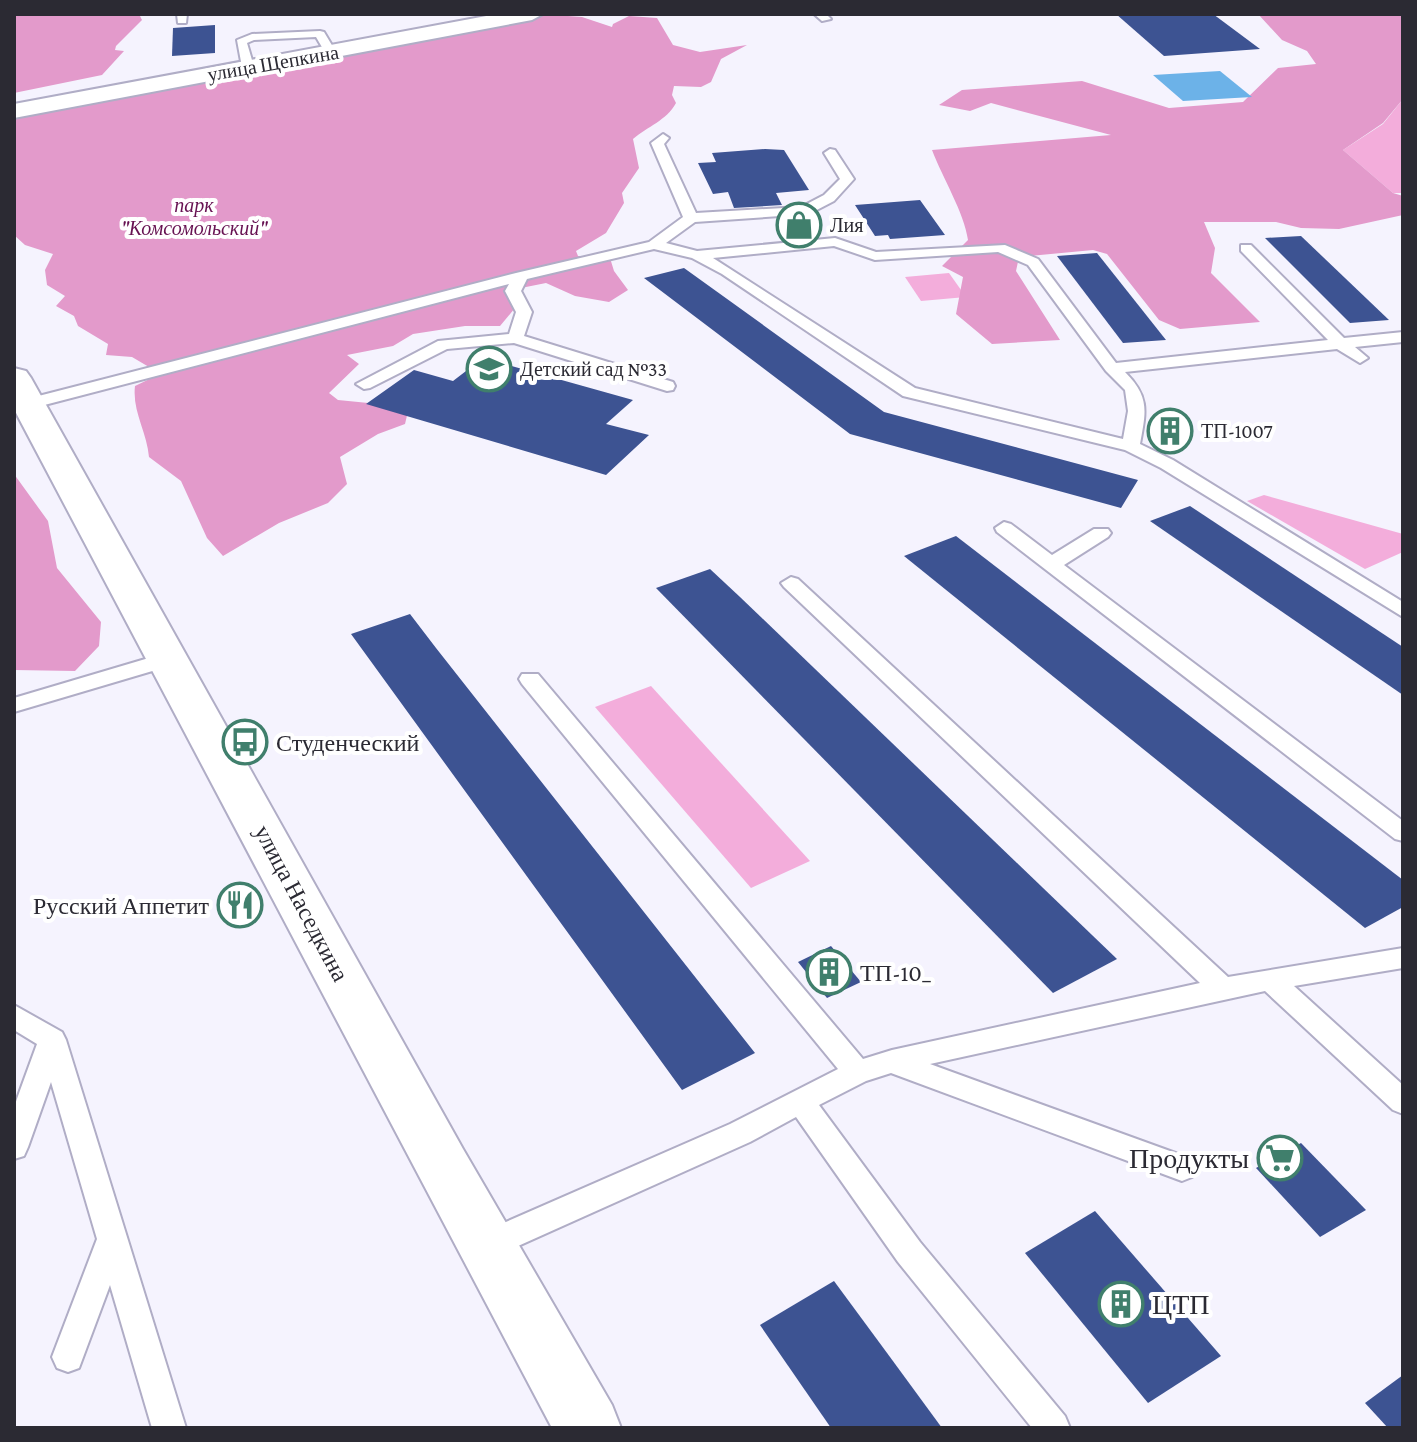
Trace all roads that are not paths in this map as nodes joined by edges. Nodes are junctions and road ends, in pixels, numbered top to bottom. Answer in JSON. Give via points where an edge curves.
{"nodes":[{"id":1,"x":532,"y":14,"type":"edge"},
{"id":2,"x":507,"y":16,"type":"edge"},
{"id":3,"x":14,"y":111,"type":"edge"},
{"id":4,"x":663,"y":138,"type":"dead end"},
{"id":5,"x":830,"y":153,"type":"dead end"},
{"id":6,"x":691,"y":218,"type":"junction"},
{"id":7,"x":654,"y":245,"type":"junction"},
{"id":8,"x":1246,"y":248,"type":"dead end"},
{"id":9,"x":697,"y":255,"type":"junction"},
{"id":10,"x":521,"y":276,"type":"junction"},
{"id":11,"x":1403,"y":337,"type":"edge"},
{"id":12,"x":515,"y":338,"type":"junction"},
{"id":13,"x":1341,"y":344,"type":"junction"},
{"id":14,"x":1360,"y":358,"type":"dead end"},
{"id":15,"x":1112,"y":368,"type":"junction"},
{"id":16,"x":364,"y":384,"type":"dead end"},
{"id":17,"x":667,"y":386,"type":"dead end"},
{"id":18,"x":21,"y":391,"type":"edge"},
{"id":19,"x":1131,"y":446,"type":"junction"},
{"id":20,"x":1004,"y":528,"type":"dead end"},
{"id":21,"x":1101,"y":533,"type":"dead end"},
{"id":22,"x":1052,"y":564,"type":"junction"},
{"id":23,"x":791,"y":583,"type":"dead end"},
{"id":24,"x":1403,"y":611,"type":"edge"},
{"id":25,"x":169,"y":659,"type":"junction"},
{"id":26,"x":530,"y":679,"type":"dead end"},
{"id":27,"x":14,"y":705,"type":"edge"},
{"id":28,"x":1403,"y":833,"type":"edge"},
{"id":29,"x":1403,"y":958,"type":"edge"},
{"id":30,"x":1270,"y":980,"type":"junction"},
{"id":31,"x":1223,"y":988,"type":"junction"},
{"id":32,"x":14,"y":1016,"type":"edge"},
{"id":33,"x":52,"y":1040,"type":"junction"},
{"id":34,"x":892,"y":1061,"type":"junction"},
{"id":35,"x":857,"y":1072,"type":"junction"},
{"id":36,"x":801,"y":1102,"type":"junction"},
{"id":37,"x":1403,"y":1102,"type":"edge"},
{"id":38,"x":14,"y":1147,"type":"edge"},
{"id":39,"x":1182,"y":1168,"type":"dead end"},
{"id":40,"x":111,"y":1242,"type":"junction"},
{"id":41,"x":485,"y":1246,"type":"junction"},
{"id":42,"x":68,"y":1357,"type":"dead end"},
{"id":43,"x":169,"y":1428,"type":"edge"},
{"id":44,"x":588,"y":1428,"type":"edge"},
{"id":45,"x":1053,"y":1428,"type":"edge"}],
"edges":[{"from":1,"to":2,"type":"main road","name":"улица Щепкина"},
{"from":2,"to":3,"type":"main road","name":"улица Щепкина"},
{"from":4,"to":6,"type":"lane","via":[[657,143]]},
{"from":5,"to":6,"type":"lane","via":[[847,179],[829,198],[804,211]]},
{"from":6,"to":7,"type":"lane"},
{"from":7,"to":9,"type":"lane"},
{"from":7,"to":10,"type":"lane"},
{"from":8,"to":13,"type":"lane"},
{"from":9,"to":15,"type":"lane","via":[[835,242],[875,256],[1000,248],[1033,262]]},
{"from":9,"to":19,"type":"lane","via":[[909,392]]},
{"from":10,"to":12,"type":"lane","via":[[513,291],[524,312]]},
{"from":10,"to":18,"type":"lane"},
{"from":11,"to":13,"type":"lane"},
{"from":12,"to":16,"type":"lane","via":[[444,344]]},
{"from":12,"to":17,"type":"lane"},
{"from":13,"to":14,"type":"lane"},
{"from":13,"to":15,"type":"lane"},
{"from":15,"to":19,"type":"lane","via":[[1133,389],[1137,411]]},
{"from":18,"to":25,"type":"main road","name":"улица Наседкина"},
{"from":19,"to":24,"type":"lane"},
{"from":20,"to":22,"type":"lane"},
{"from":21,"to":22,"type":"lane"},
{"from":22,"to":28,"type":"lane"},
{"from":23,"to":31,"type":"lane"},
{"from":25,"to":27,"type":"lane"},
{"from":25,"to":41,"type":"main road","name":"улица Наседкина"},
{"from":26,"to":35,"type":"lane"},
{"from":29,"to":30,"type":"lane"},
{"from":30,"to":31,"type":"lane"},
{"from":30,"to":37,"type":"lane"},
{"from":31,"to":34,"type":"lane"},
{"from":32,"to":33,"type":"lane"},
{"from":33,"to":38,"type":"lane"},
{"from":33,"to":40,"type":"lane"},
{"from":34,"to":35,"type":"lane"},
{"from":34,"to":39,"type":"lane"},
{"from":35,"to":36,"type":"lane"},
{"from":36,"to":41,"type":"lane"},
{"from":36,"to":45,"type":"lane","via":[[909,1252]]},
{"from":40,"to":42,"type":"lane"},
{"from":40,"to":43,"type":"lane"},
{"from":41,"to":44,"type":"main road","name":"улица Наседкина"}]}
